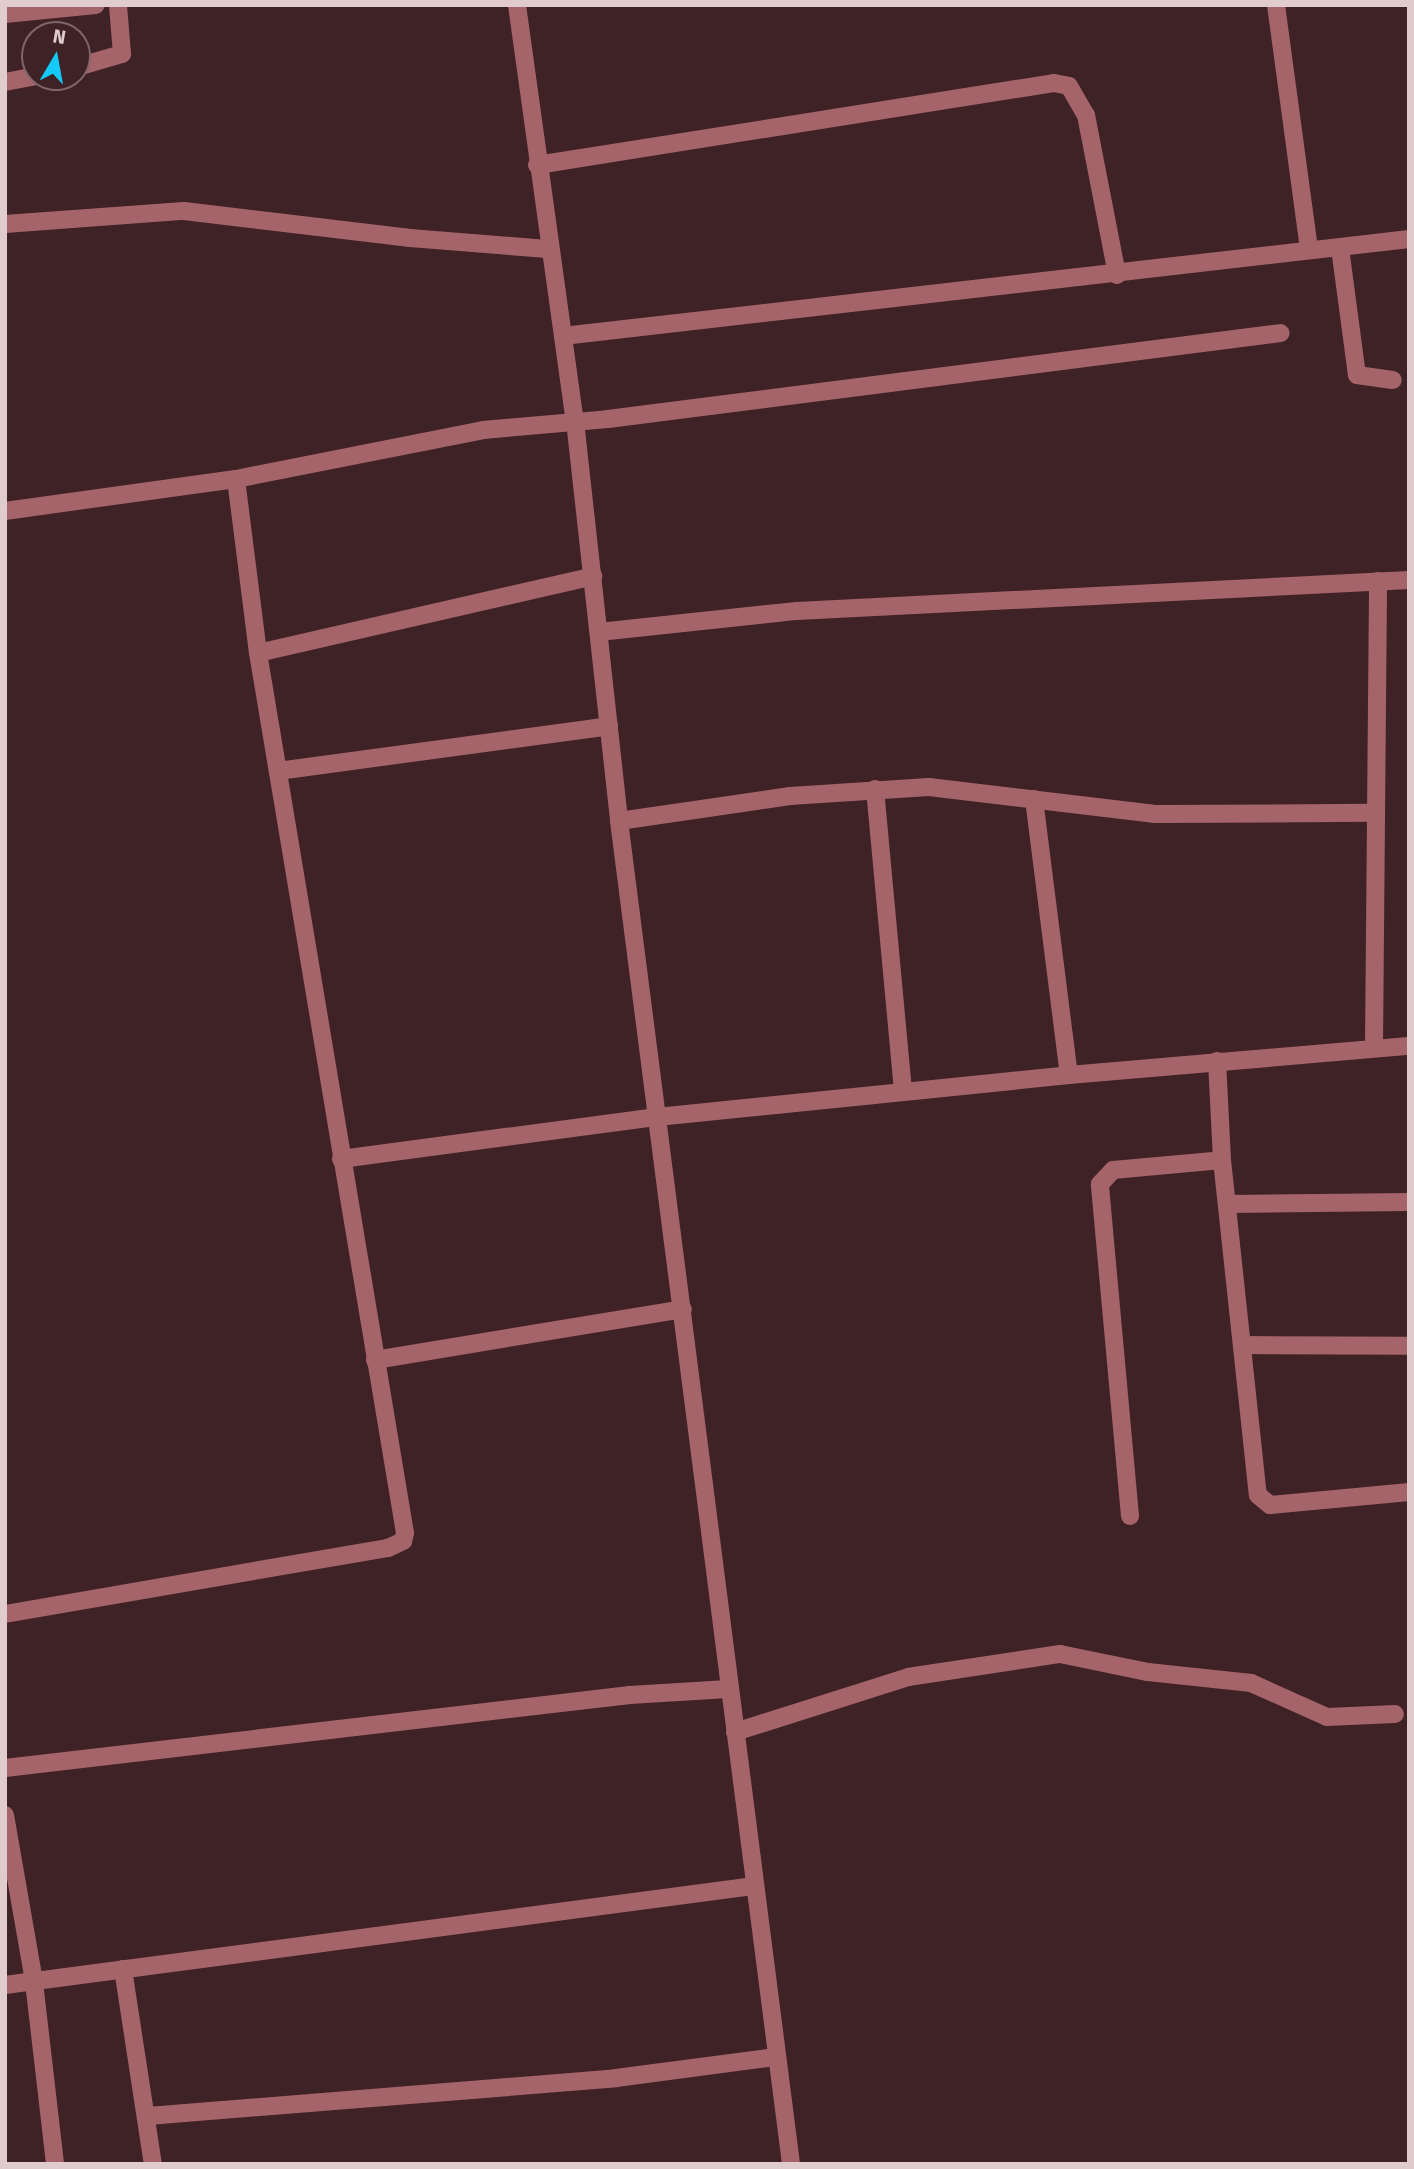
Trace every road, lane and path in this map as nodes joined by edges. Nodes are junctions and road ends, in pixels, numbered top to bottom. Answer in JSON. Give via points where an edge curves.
{"nodes":[{"id":1,"x":96,"y":5,"type":"edge"},
{"id":2,"x":118,"y":5,"type":"edge"},
{"id":3,"x":517,"y":5,"type":"edge"},
{"id":4,"x":1276,"y":5,"type":"edge"},
{"id":5,"x":5,"y":14,"type":"edge"},
{"id":6,"x":91,"y":63,"type":"edge"},
{"id":7,"x":537,"y":165,"type":"junction"},
{"id":8,"x":5,"y":224,"type":"edge"},
{"id":9,"x":1409,"y":239,"type":"edge"},
{"id":10,"x":1340,"y":248,"type":"junction"},
{"id":11,"x":548,"y":249,"type":"junction"},
{"id":12,"x":1309,"y":250,"type":"junction"},
{"id":13,"x":1117,"y":275,"type":"junction"},
{"id":14,"x":1281,"y":332,"type":"dead end"},
{"id":15,"x":563,"y":336,"type":"junction"},
{"id":16,"x":1393,"y":380,"type":"dead end"},
{"id":17,"x":575,"y":421,"type":"junction"},
{"id":18,"x":236,"y":479,"type":"junction"},
{"id":19,"x":5,"y":511,"type":"edge"},
{"id":20,"x":593,"y":576,"type":"junction"},
{"id":21,"x":1409,"y":580,"type":"edge"},
{"id":22,"x":1378,"y":581,"type":"junction"},
{"id":23,"x":599,"y":632,"type":"junction"},
{"id":24,"x":258,"y":653,"type":"junction"},
{"id":25,"x":609,"y":726,"type":"junction"},
{"id":26,"x":278,"y":771,"type":"junction"},
{"id":27,"x":876,"y":789,"type":"junction"},
{"id":28,"x":1034,"y":799,"type":"junction"},
{"id":29,"x":1375,"y":813,"type":"junction"},
{"id":30,"x":618,"y":821,"type":"junction"},
{"id":31,"x":1409,"y":1046,"type":"edge"},
{"id":32,"x":1374,"y":1047,"type":"junction"},
{"id":33,"x":1217,"y":1061,"type":"junction"},
{"id":34,"x":1069,"y":1075,"type":"junction"},
{"id":35,"x":903,"y":1092,"type":"junction"},
{"id":36,"x":657,"y":1117,"type":"junction"},
{"id":37,"x":341,"y":1159,"type":"junction"},
{"id":38,"x":1222,"y":1160,"type":"junction"},
{"id":39,"x":1409,"y":1202,"type":"edge"},
{"id":40,"x":1227,"y":1204,"type":"junction"},
{"id":41,"x":683,"y":1309,"type":"junction"},
{"id":42,"x":1242,"y":1345,"type":"junction"},
{"id":43,"x":1409,"y":1346,"type":"edge"},
{"id":44,"x":375,"y":1360,"type":"junction"},
{"id":45,"x":1409,"y":1492,"type":"edge"},
{"id":46,"x":1130,"y":1516,"type":"dead end"},
{"id":47,"x":5,"y":1614,"type":"edge"},
{"id":48,"x":728,"y":1689,"type":"junction"},
{"id":49,"x":1395,"y":1714,"type":"dead end"},
{"id":50,"x":734,"y":1732,"type":"junction"},
{"id":51,"x":5,"y":1768,"type":"edge"},
{"id":52,"x":5,"y":1816,"type":"edge"},
{"id":53,"x":754,"y":1886,"type":"junction"},
{"id":54,"x":123,"y":1969,"type":"junction"},
{"id":55,"x":34,"y":1982,"type":"junction"},
{"id":56,"x":5,"y":1985,"type":"edge"},
{"id":57,"x":776,"y":2057,"type":"junction"},
{"id":58,"x":148,"y":2116,"type":"junction"},
{"id":59,"x":55,"y":2164,"type":"edge"},
{"id":60,"x":153,"y":2164,"type":"edge"},
{"id":61,"x":791,"y":2164,"type":"edge"}],
"edges":[{"from":1,"to":5,"type":"street"},
{"from":2,"to":6,"type":"street","via":[[122,54]]},
{"from":3,"to":7,"type":"street"},
{"from":4,"to":12,"type":"street"},
{"from":7,"to":11,"type":"street"},
{"from":7,"to":13,"type":"street","via":[[1054,83],[1069,86],[1086,115]]},
{"from":8,"to":11,"type":"street","via":[[184,211]]},
{"from":9,"to":10,"type":"street"},
{"from":10,"to":12,"type":"street"},
{"from":10,"to":16,"type":"street","via":[[1357,375]]},
{"from":11,"to":15,"type":"street"},
{"from":12,"to":13,"type":"street"},
{"from":13,"to":15,"type":"street"},
{"from":14,"to":17,"type":"street"},
{"from":15,"to":17,"type":"street"},
{"from":17,"to":18,"type":"street","via":[[483,430]]},
{"from":17,"to":20,"type":"street"},
{"from":18,"to":19,"type":"street"},
{"from":18,"to":24,"type":"street"},
{"from":20,"to":23,"type":"street"},
{"from":20,"to":24,"type":"street"},
{"from":21,"to":22,"type":"street"},
{"from":22,"to":23,"type":"street","via":[[797,611]]},
{"from":22,"to":29,"type":"street"},
{"from":23,"to":25,"type":"street"},
{"from":24,"to":26,"type":"street"},
{"from":25,"to":26,"type":"street"},
{"from":25,"to":30,"type":"street"},
{"from":26,"to":37,"type":"street"},
{"from":27,"to":28,"type":"street","via":[[929,787]]},
{"from":27,"to":30,"type":"street","via":[[790,796]]},
{"from":27,"to":35,"type":"street"},
{"from":28,"to":29,"type":"street","via":[[1154,814]]},
{"from":28,"to":34,"type":"street"},
{"from":29,"to":32,"type":"street"},
{"from":30,"to":36,"type":"street"},
{"from":31,"to":32,"type":"street"},
{"from":32,"to":33,"type":"street"},
{"from":33,"to":34,"type":"street"},
{"from":33,"to":38,"type":"street"},
{"from":34,"to":35,"type":"street"},
{"from":35,"to":36,"type":"street"},
{"from":36,"to":37,"type":"street"},
{"from":36,"to":41,"type":"street"},
{"from":37,"to":44,"type":"street"},
{"from":38,"to":40,"type":"street"},
{"from":38,"to":46,"type":"street","via":[[1113,1170],[1100,1184]]},
{"from":39,"to":40,"type":"street"},
{"from":40,"to":42,"type":"street"},
{"from":41,"to":44,"type":"street"},
{"from":41,"to":48,"type":"street"},
{"from":42,"to":43,"type":"street"},
{"from":42,"to":45,"type":"street","via":[[1262,1502],[1270,1505]]},
{"from":44,"to":47,"type":"street","via":[[405,1533],[397,1546]]},
{"from":48,"to":50,"type":"street"},
{"from":48,"to":51,"type":"street","via":[[631,1695]]},
{"from":49,"to":50,"type":"street","via":[[1327,1717],[1251,1683],[1148,1672],[1060,1654],[908,1677]]},
{"from":50,"to":53,"type":"street"},
{"from":52,"to":55,"type":"street"},
{"from":53,"to":54,"type":"street"},
{"from":53,"to":57,"type":"street"},
{"from":54,"to":55,"type":"street"},
{"from":54,"to":58,"type":"street"},
{"from":55,"to":56,"type":"street"},
{"from":55,"to":59,"type":"street"},
{"from":57,"to":58,"type":"street","via":[[616,2078]]},
{"from":57,"to":61,"type":"street"},
{"from":58,"to":60,"type":"street"}]}
